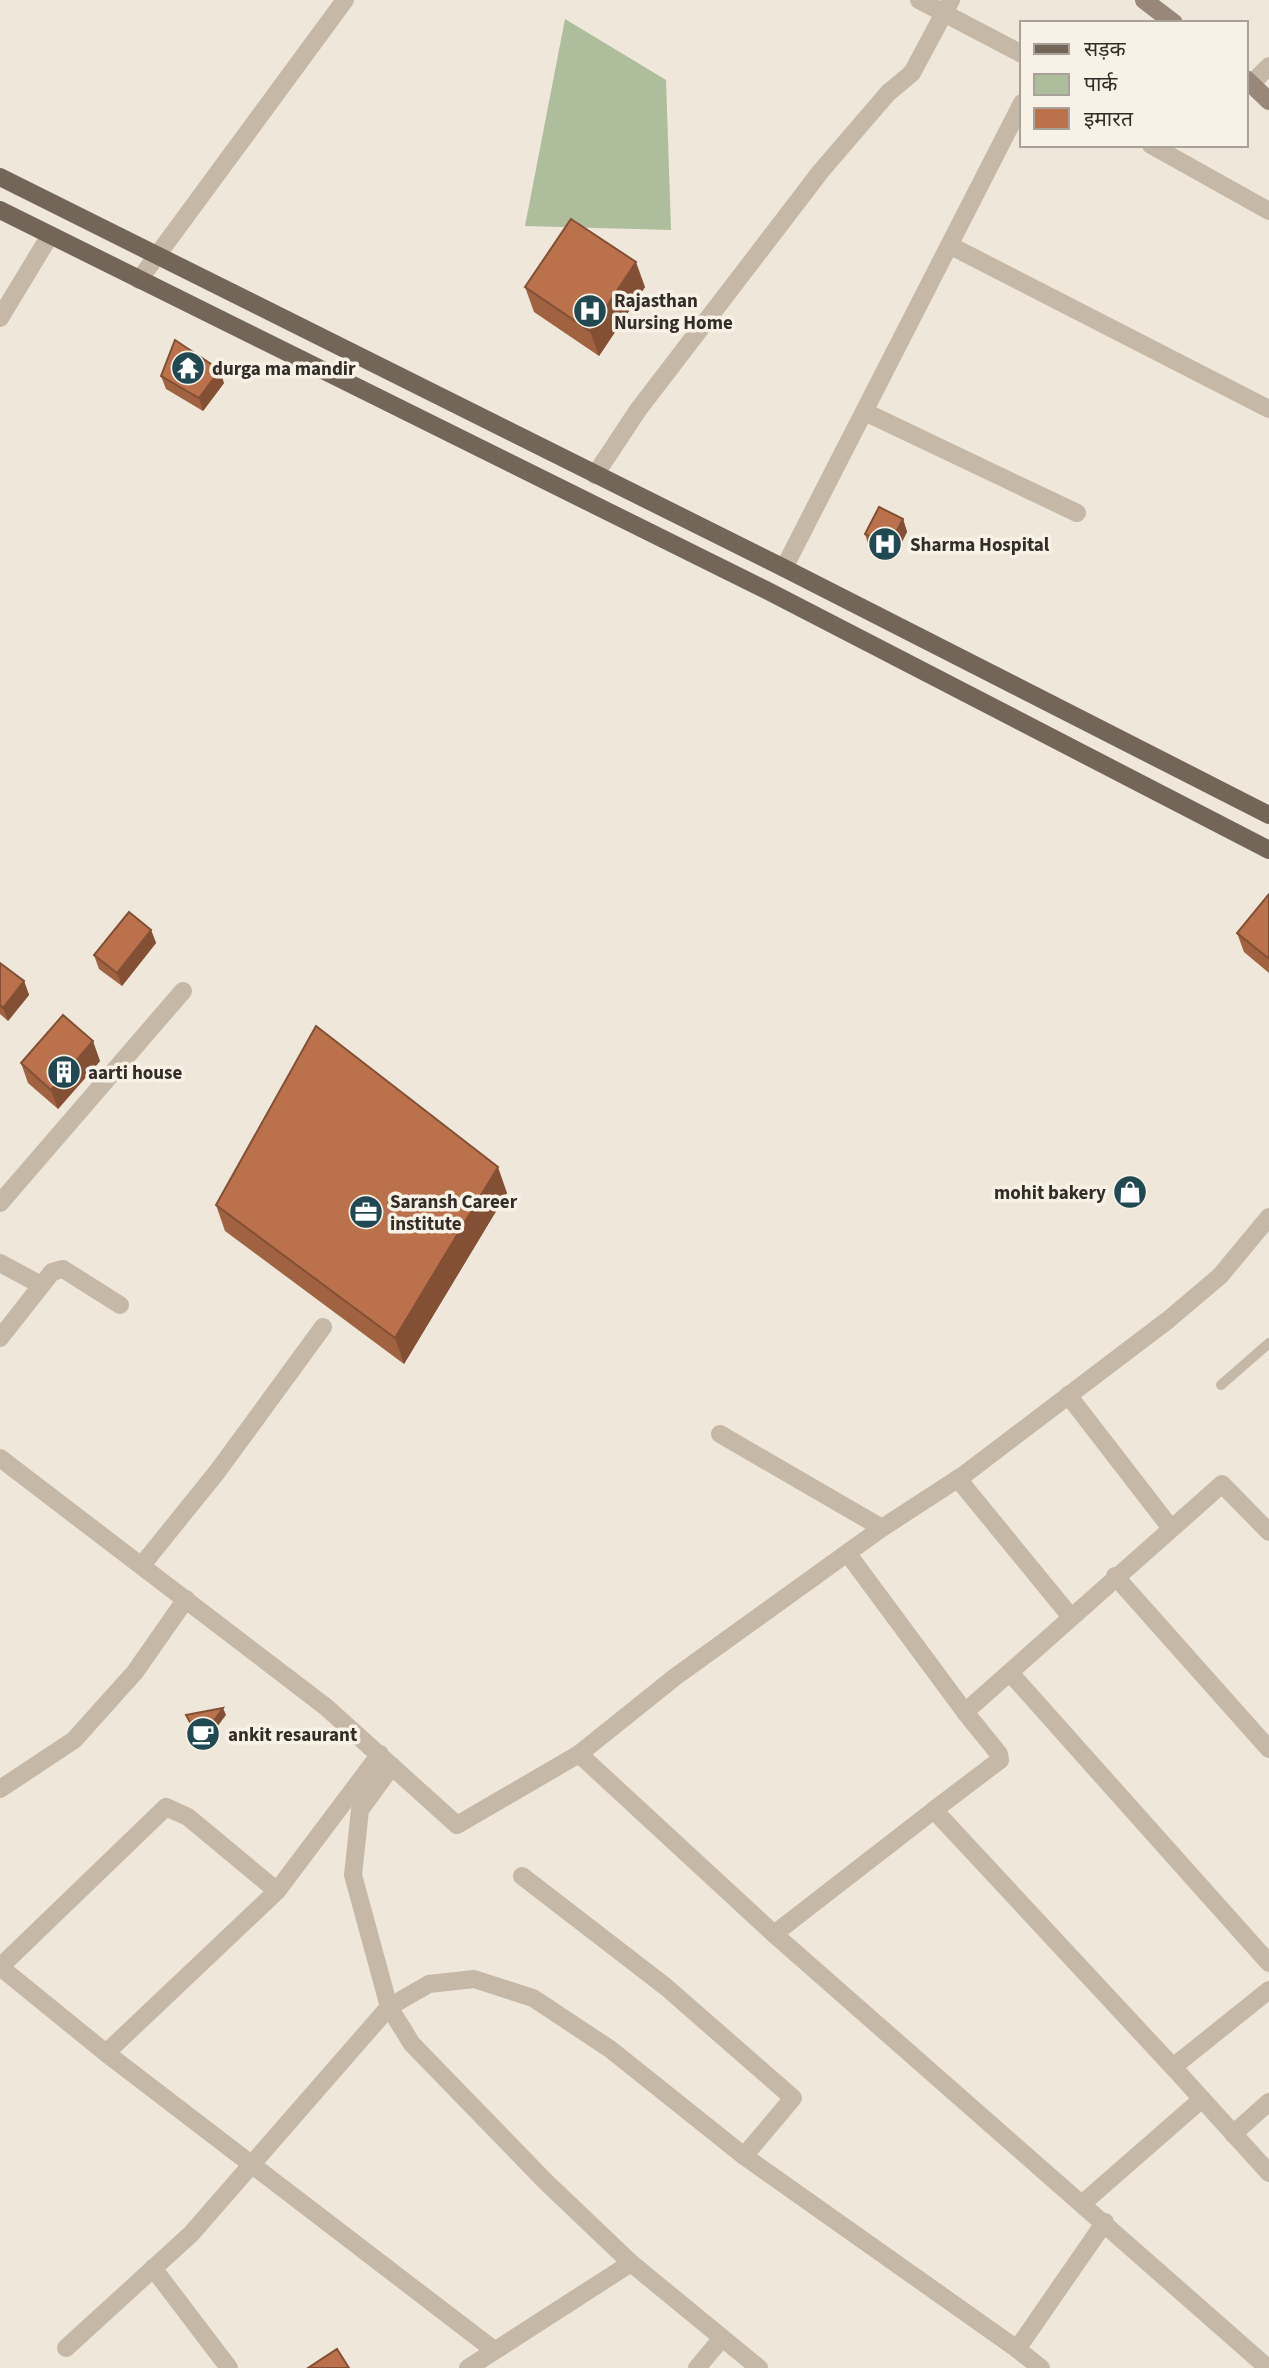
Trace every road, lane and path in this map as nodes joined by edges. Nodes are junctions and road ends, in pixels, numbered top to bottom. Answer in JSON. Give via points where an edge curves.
{"nodes":[{"id":1,"x":345,"y":0,"type":"edge"},
{"id":2,"x":919,"y":0,"type":"edge"},
{"id":3,"x":1144,"y":0,"type":"edge"},
{"id":4,"x":947,"y":7,"type":"edge"},
{"id":5,"x":1171,"y":21,"type":"edge"},
{"id":6,"x":1020,"y":53,"type":"edge"},
{"id":7,"x":1269,"y":66,"type":"edge"},
{"id":8,"x":1249,"y":82,"type":"edge"},
{"id":9,"x":1269,"y":101,"type":"edge"},
{"id":10,"x":1020,"y":107,"type":"edge"},
{"id":11,"x":1155,"y":147,"type":"edge"},
{"id":12,"x":0,"y":177,"type":"edge"},
{"id":13,"x":0,"y":210,"type":"edge"},
{"id":14,"x":1269,"y":211,"type":"edge"},
{"id":15,"x":49,"y":237,"type":"junction"},
{"id":16,"x":951,"y":246,"type":"junction"},
{"id":17,"x":160,"y":255,"type":"junction"},
{"id":18,"x":139,"y":280,"type":"junction"},
{"id":19,"x":0,"y":318,"type":"edge"},
{"id":20,"x":1269,"y":409,"type":"edge"},
{"id":21,"x":865,"y":412,"type":"junction"},
{"id":22,"x":595,"y":475,"type":"junction"},
{"id":23,"x":1077,"y":513,"type":"dead end"},
{"id":24,"x":784,"y":568,"type":"junction"},
{"id":25,"x":1269,"y":815,"type":"edge"},
{"id":26,"x":1269,"y":850,"type":"edge"},
{"id":27,"x":183,"y":991,"type":"dead end"},
{"id":28,"x":0,"y":1203,"type":"edge"},
{"id":29,"x":1269,"y":1217,"type":"edge"},
{"id":30,"x":0,"y":1263,"type":"edge"},
{"id":31,"x":41,"y":1285,"type":"junction"},
{"id":32,"x":120,"y":1305,"type":"dead end"},
{"id":33,"x":323,"y":1327,"type":"dead end"},
{"id":34,"x":0,"y":1338,"type":"edge"},
{"id":35,"x":1269,"y":1343,"type":"edge"},
{"id":36,"x":1221,"y":1385,"type":"dead end"},
{"id":37,"x":1068,"y":1395,"type":"junction"},
{"id":38,"x":720,"y":1434,"type":"dead end"},
{"id":39,"x":0,"y":1458,"type":"edge"},
{"id":40,"x":958,"y":1479,"type":"junction"},
{"id":41,"x":1170,"y":1527,"type":"junction"},
{"id":42,"x":882,"y":1528,"type":"junction"},
{"id":43,"x":1269,"y":1532,"type":"edge"},
{"id":44,"x":848,"y":1553,"type":"junction"},
{"id":45,"x":142,"y":1565,"type":"junction"},
{"id":46,"x":1115,"y":1576,"type":"junction"},
{"id":47,"x":186,"y":1599,"type":"junction"},
{"id":48,"x":1071,"y":1617,"type":"junction"},
{"id":49,"x":1011,"y":1674,"type":"junction"},
{"id":50,"x":965,"y":1712,"type":"junction"},
{"id":51,"x":1269,"y":1749,"type":"edge"},
{"id":52,"x":579,"y":1754,"type":"junction"},
{"id":53,"x":386,"y":1760,"type":"junction"},
{"id":54,"x":0,"y":1788,"type":"edge"},
{"id":55,"x":934,"y":1810,"type":"junction"},
{"id":56,"x":522,"y":1876,"type":"dead end"},
{"id":57,"x":277,"y":1891,"type":"junction"},
{"id":58,"x":774,"y":1934,"type":"junction"},
{"id":59,"x":1269,"y":1963,"type":"edge"},
{"id":60,"x":0,"y":1967,"type":"edge"},
{"id":61,"x":1269,"y":1990,"type":"edge"},
{"id":62,"x":390,"y":2007,"type":"junction"},
{"id":63,"x":106,"y":2053,"type":"junction"},
{"id":64,"x":1173,"y":2067,"type":"junction"},
{"id":65,"x":1202,"y":2099,"type":"junction"},
{"id":66,"x":1269,"y":2102,"type":"edge"},
{"id":67,"x":1233,"y":2134,"type":"junction"},
{"id":68,"x":744,"y":2156,"type":"junction"},
{"id":69,"x":252,"y":2164,"type":"junction"},
{"id":70,"x":1269,"y":2173,"type":"edge"},
{"id":71,"x":1083,"y":2203,"type":"junction"},
{"id":72,"x":1105,"y":2222,"type":"junction"},
{"id":73,"x":631,"y":2263,"type":"junction"},
{"id":74,"x":153,"y":2268,"type":"junction"},
{"id":75,"x":722,"y":2338,"type":"junction"},
{"id":76,"x":66,"y":2348,"type":"dead end"},
{"id":77,"x":1017,"y":2349,"type":"junction"},
{"id":78,"x":494,"y":2350,"type":"junction"},
{"id":79,"x":470,"y":2367,"type":"edge"},
{"id":80,"x":229,"y":2368,"type":"edge"},
{"id":81,"x":697,"y":2368,"type":"edge"},
{"id":82,"x":759,"y":2368,"type":"edge"},
{"id":83,"x":1041,"y":2368,"type":"edge"},
{"id":84,"x":1268,"y":2368,"type":"edge"}],
"edges":[{"from":1,"to":17,"type":"street"},
{"from":2,"to":4,"type":"street"},
{"from":3,"to":5,"type":"street"},
{"from":4,"to":6,"type":"street"},
{"from":4,"to":22,"type":"street","via":[[912,73],[888,93],[821,171],[638,410]]},
{"from":7,"to":8,"type":"street"},
{"from":8,"to":9,"type":"street"},
{"from":10,"to":16,"type":"street"},
{"from":11,"to":14,"type":"street"},
{"from":12,"to":17,"type":"main road"},
{"from":13,"to":15,"type":"main road"},
{"from":15,"to":18,"type":"main road"},
{"from":15,"to":19,"type":"street"},
{"from":16,"to":20,"type":"street"},
{"from":16,"to":21,"type":"street"},
{"from":17,"to":18,"type":"street"},
{"from":17,"to":22,"type":"main road"},
{"from":18,"to":26,"type":"main road","via":[[782,598]]},
{"from":21,"to":23,"type":"street"},
{"from":21,"to":24,"type":"street"},
{"from":22,"to":24,"type":"main road"},
{"from":24,"to":25,"type":"main road"},
{"from":27,"to":28,"type":"street"},
{"from":29,"to":37,"type":"street","via":[[1220,1276]]},
{"from":30,"to":31,"type":"street"},
{"from":31,"to":32,"type":"street","via":[[52,1272],[63,1269]]},
{"from":31,"to":34,"type":"street"},
{"from":33,"to":45,"type":"street"},
{"from":35,"to":36,"type":"lane"},
{"from":37,"to":40,"type":"street"},
{"from":37,"to":41,"type":"street"},
{"from":38,"to":42,"type":"street"},
{"from":39,"to":45,"type":"street"},
{"from":40,"to":42,"type":"street"},
{"from":40,"to":48,"type":"street"},
{"from":41,"to":43,"type":"street","via":[[1222,1484]]},
{"from":41,"to":46,"type":"street"},
{"from":42,"to":44,"type":"street"},
{"from":44,"to":50,"type":"street"},
{"from":44,"to":52,"type":"street","via":[[675,1677]]},
{"from":45,"to":47,"type":"street"},
{"from":46,"to":48,"type":"street"},
{"from":46,"to":51,"type":"street"},
{"from":47,"to":53,"type":"street","via":[[326,1707]]},
{"from":47,"to":54,"type":"street","via":[[135,1672],[74,1740]]},
{"from":48,"to":49,"type":"street"},
{"from":49,"to":50,"type":"street"},
{"from":49,"to":59,"type":"street"},
{"from":50,"to":55,"type":"street","via":[[1000,1760]]},
{"from":52,"to":53,"type":"street","via":[[457,1825]]},
{"from":52,"to":58,"type":"street"},
{"from":53,"to":57,"type":"street"},
{"from":53,"to":62,"type":"street","via":[[360,1810],[353,1875]]},
{"from":55,"to":58,"type":"street"},
{"from":55,"to":64,"type":"street"},
{"from":56,"to":68,"type":"street","via":[[666,1987],[793,2098]]},
{"from":57,"to":60,"type":"street","via":[[188,1817],[166,1807]]},
{"from":57,"to":63,"type":"street"},
{"from":58,"to":71,"type":"street"},
{"from":60,"to":63,"type":"street"},
{"from":61,"to":64,"type":"street"},
{"from":62,"to":68,"type":"street","via":[[429,1984],[474,1979],[533,1998],[610,2049]]},
{"from":62,"to":69,"type":"street"},
{"from":62,"to":73,"type":"street","via":[[412,2044]]},
{"from":63,"to":69,"type":"street"},
{"from":64,"to":65,"type":"street"},
{"from":65,"to":67,"type":"street"},
{"from":65,"to":71,"type":"street"},
{"from":66,"to":67,"type":"street"},
{"from":67,"to":70,"type":"street"},
{"from":68,"to":77,"type":"street"},
{"from":69,"to":74,"type":"street","via":[[191,2234]]},
{"from":69,"to":78,"type":"street"},
{"from":71,"to":72,"type":"street"},
{"from":72,"to":77,"type":"street"},
{"from":72,"to":84,"type":"street"},
{"from":73,"to":75,"type":"street"},
{"from":73,"to":78,"type":"street"},
{"from":74,"to":76,"type":"street"},
{"from":74,"to":80,"type":"street"},
{"from":75,"to":81,"type":"street"},
{"from":75,"to":82,"type":"street"},
{"from":77,"to":83,"type":"street"},
{"from":78,"to":79,"type":"street"}]}
